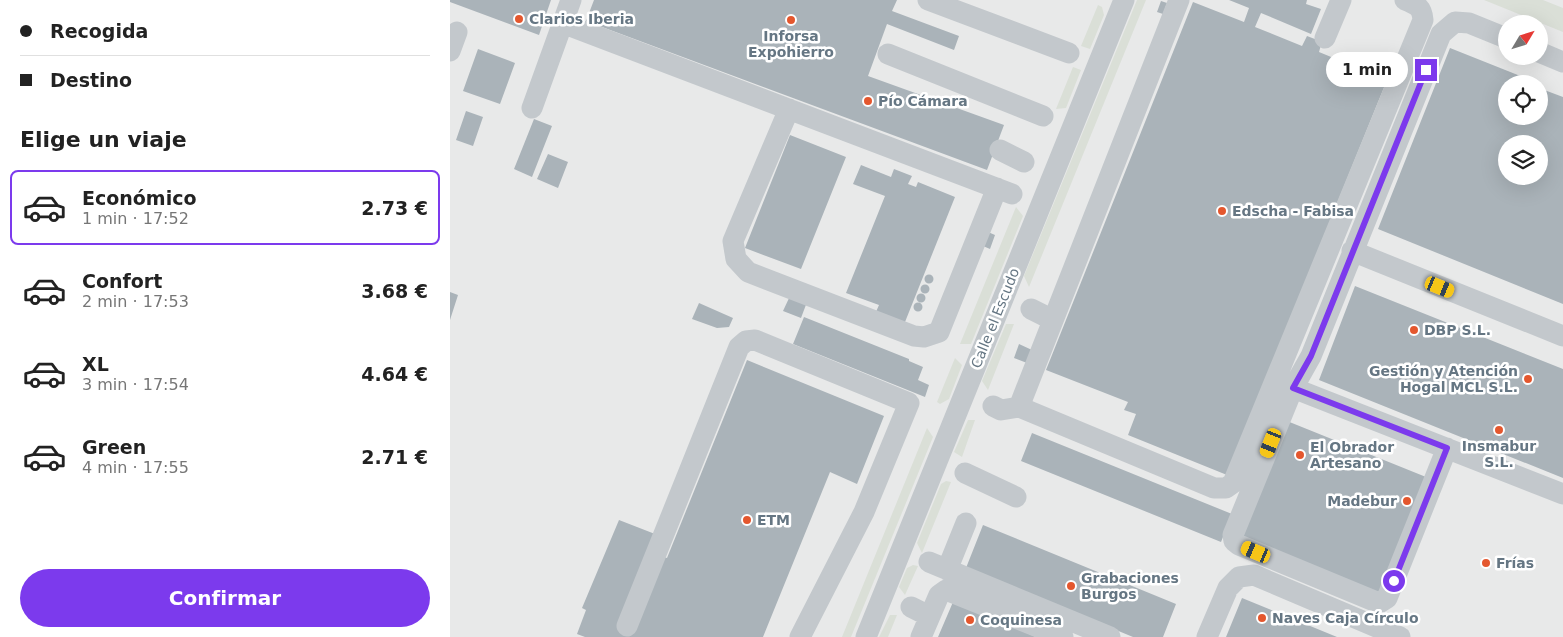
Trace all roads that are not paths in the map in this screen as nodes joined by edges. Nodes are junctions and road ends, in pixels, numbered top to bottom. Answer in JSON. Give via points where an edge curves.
{"nodes":[{"id":1,"x":571,"y":0,"type":"edge"},
{"id":2,"x":928,"y":0,"type":"edge"},
{"id":3,"x":1124,"y":0,"type":"edge"},
{"id":4,"x":1179,"y":0,"type":"edge"},
{"id":5,"x":1341,"y":0,"type":"edge"},
{"id":6,"x":1405,"y":0,"type":"edge"},
{"id":7,"x":562,"y":23,"type":"junction"},
{"id":8,"x":1498,"y":35,"type":"edge"},
{"id":9,"x":1325,"y":38,"type":"dead end"},
{"id":10,"x":1069,"y":53,"type":"dead end"},
{"id":11,"x":888,"y":54,"type":"dead end"},
{"id":12,"x":1548,"y":56,"type":"edge"},
{"id":13,"x":1563,"y":62,"type":"edge"},
{"id":14,"x":532,"y":108,"type":"dead end"},
{"id":15,"x":789,"y":110,"type":"junction"},
{"id":16,"x":1043,"y":116,"type":"dead end"},
{"id":17,"x":1000,"y":150,"type":"dead end"},
{"id":18,"x":1024,"y":162,"type":"dead end"},
{"id":19,"x":1352,"y":251,"type":"junction"},
{"id":20,"x":1031,"y":309,"type":"dead end"},
{"id":21,"x":1053,"y":320,"type":"junction"},
{"id":22,"x":1563,"y":336,"type":"edge"},
{"id":23,"x":1293,"y":388,"type":"junction"},
{"id":24,"x":992,"y":406,"type":"dead end"},
{"id":25,"x":1019,"y":407,"type":"junction"},
{"id":26,"x":1447,"y":448,"type":"junction"},
{"id":27,"x":965,"y":473,"type":"dead end"},
{"id":28,"x":1563,"y":494,"type":"edge"},
{"id":29,"x":1016,"y":497,"type":"dead end"},
{"id":30,"x":966,"y":523,"type":"dead end"},
{"id":31,"x":627,"y":626,"type":"dead end"},
{"id":32,"x":800,"y":637,"type":"edge"},
{"id":33,"x":866,"y":637,"type":"edge"},
{"id":34,"x":921,"y":637,"type":"edge"},
{"id":35,"x":1063,"y":637,"type":"edge"},
{"id":36,"x":1110,"y":637,"type":"edge"},
{"id":37,"x":1207,"y":637,"type":"edge"},
{"id":38,"x":1400,"y":637,"type":"edge"}],
"edges":[{"from":1,"to":7,"type":"street"},
{"from":2,"to":10,"type":"street"},
{"from":3,"to":33,"type":"street","name":"Calle el Escudo"},
{"from":4,"to":21,"type":"street"},
{"from":5,"to":9,"type":"street"},
{"from":6,"to":25,"type":"street","via":[[1419,6],[1423,20],[1233,483],[1226,488],[1214,488]]},
{"from":7,"to":14,"type":"street"},
{"from":7,"to":15,"type":"street"},
{"from":8,"to":19,"type":"street","via":[[1469,23],[1455,22],[1442,34]]},
{"from":11,"to":16,"type":"street"},
{"from":12,"to":13,"type":"street"},
{"from":15,"to":15,"type":"street","via":[[733,241],[741,267],[914,336],[945,339],[1004,191]]},
{"from":17,"to":18,"type":"street"},
{"from":19,"to":22,"type":"street"},
{"from":19,"to":23,"type":"street","via":[[1311,356]]},
{"from":20,"to":21,"type":"street"},
{"from":21,"to":25,"type":"street"},
{"from":23,"to":26,"type":"street"},
{"from":23,"to":26,"type":"street","via":[[1233,535],[1234,541],[1379,603],[1387,598]]},
{"from":24,"to":25,"type":"street","via":[[1001,410]]},
{"from":26,"to":28,"type":"street"},
{"from":27,"to":29,"type":"street"},
{"from":30,"to":36,"type":"street","via":[[938,566]]},
{"from":31,"to":32,"type":"street","via":[[739,347],[746,341],[755,340],[917,406]]},
{"from":34,"to":35,"type":"street","via":[[920,612],[946,590]]},
{"from":37,"to":38,"type":"street","via":[[1228,588],[1239,577],[1254,575]]}]}
